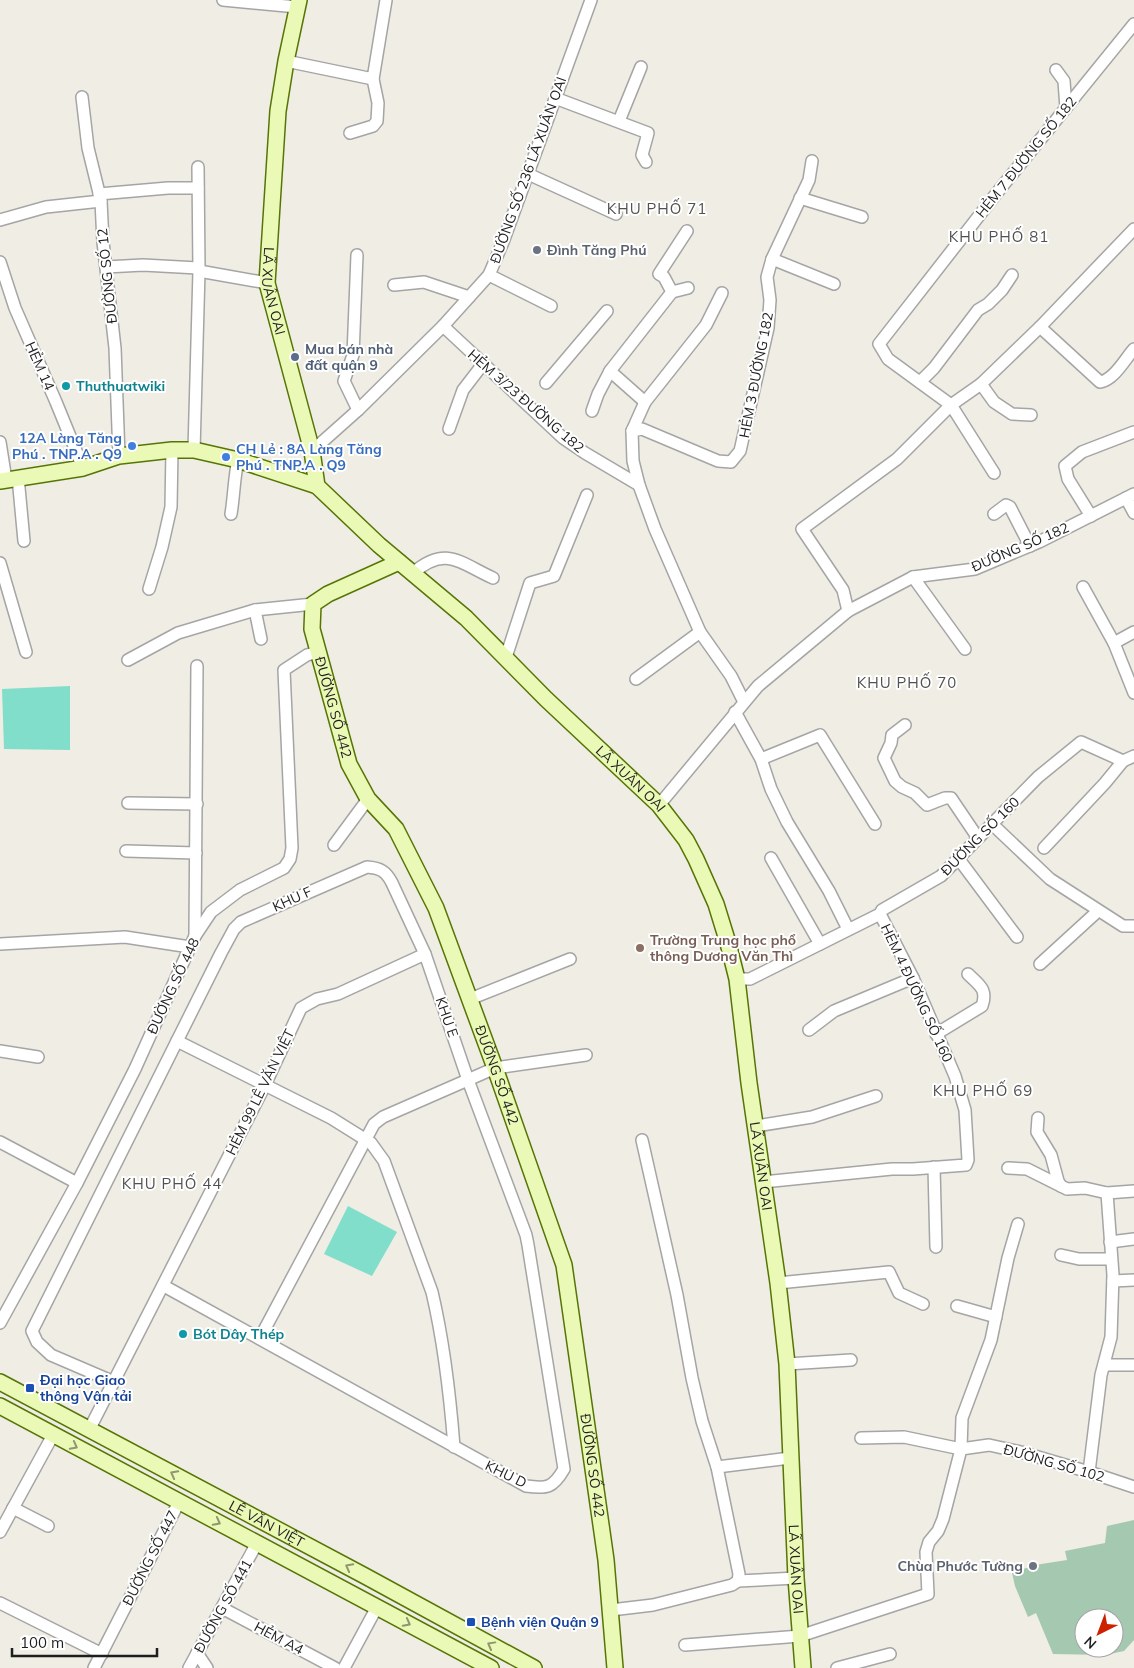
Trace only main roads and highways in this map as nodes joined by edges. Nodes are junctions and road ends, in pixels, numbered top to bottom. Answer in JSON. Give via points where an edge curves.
{"nodes":[{"id":1,"x":298,"y":4,"type":"edge"},
{"id":2,"x":8,"y":480,"type":"edge"},
{"id":3,"x":317,"y":486,"type":"junction"},
{"id":4,"x":399,"y":562,"type":"junction"},
{"id":5,"x":1,"y":1385,"type":"edge"},
{"id":6,"x":0,"y":1406,"type":"edge"},
{"id":7,"x":64,"y":1416,"type":"junction"},
{"id":8,"x":53,"y":1435,"type":"junction"},
{"id":9,"x":388,"y":1588,"type":"junction"},
{"id":10,"x":377,"y":1607,"type":"junction"},
{"id":11,"x":491,"y":1668,"type":"edge"},
{"id":12,"x":534,"y":1668,"type":"edge"},
{"id":13,"x":615,"y":1668,"type":"edge"},
{"id":14,"x":803,"y":1668,"type":"edge"}],
"edges":[{"from":1,"to":3,"type":"main road","name":"LÃ XUÂN OAI","via":[[278,111],[267,283],[312,450]]},
{"from":2,"to":3,"type":"main road","via":[[83,468],[119,456],[194,450],[238,460]]},
{"from":3,"to":4,"type":"main road","name":"LÃ XUÂN OAI"},
{"from":4,"to":13,"type":"main road","name":"ĐƯỜNG SỐ 442","via":[[313,604],[312,629],[349,764],[368,799],[396,829],[436,908],[564,1265],[606,1560]]},
{"from":4,"to":14,"type":"main road","name":"LÃ XUÂN OAI","via":[[466,618],[658,805],[686,840],[716,904],[736,979],[788,1364],[790,1458]]},
{"from":5,"to":7,"type":"main road","name":"LÊ VĂN VIỆT"},
{"from":6,"to":8,"type":"main road","name":"LÊ VĂN VIỆT"},
{"from":7,"to":8,"type":"main road"},
{"from":9,"to":7,"type":"main road","name":"LÊ VĂN VIỆT","one_way":true},
{"from":8,"to":10,"type":"main road","name":"LÊ VĂN VIỆT","one_way":true},
{"from":9,"to":10,"type":"main road"},
{"from":12,"to":9,"type":"main road","name":"LÊ VĂN VIỆT","one_way":true},
{"from":10,"to":11,"type":"main road","name":"LÊ VĂN VIỆT","one_way":true}]}
